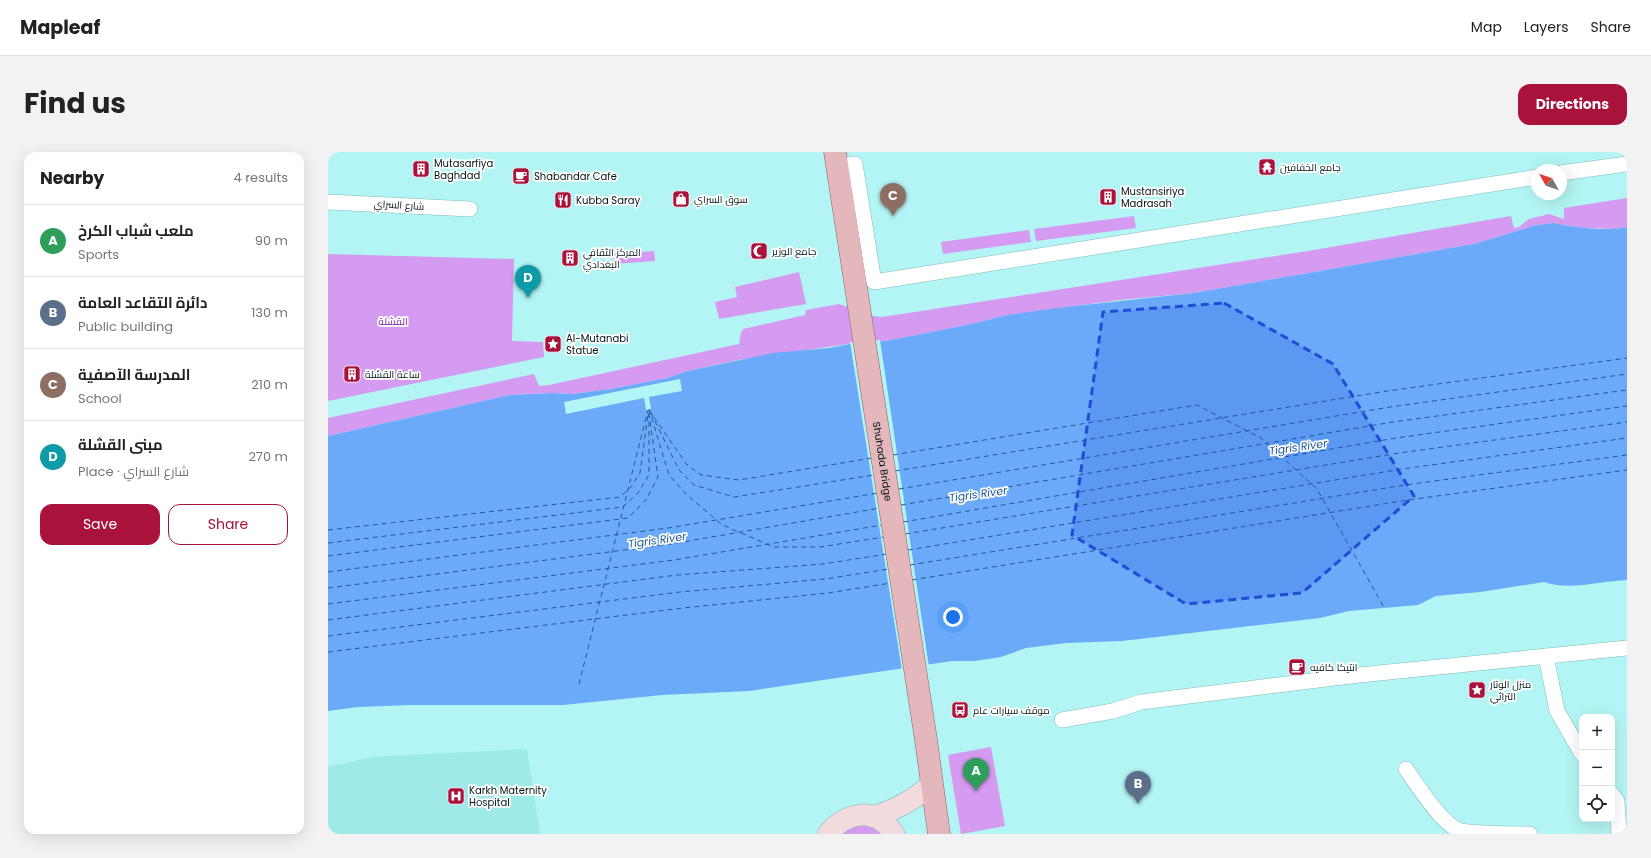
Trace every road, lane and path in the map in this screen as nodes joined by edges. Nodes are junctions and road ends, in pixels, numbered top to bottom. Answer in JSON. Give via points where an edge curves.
{"nodes":[{"id":1,"x":1627,"y":164,"type":"edge"},
{"id":2,"x":838,"y":167,"type":"edge"},
{"id":3,"x":1567,"y":172,"type":"edge"},
{"id":4,"x":1531,"y":178,"type":"edge"},
{"id":5,"x":328,"y":202,"type":"edge"},
{"id":6,"x":470,"y":209,"type":"dead end"},
{"id":7,"x":1627,"y":648,"type":"edge"},
{"id":8,"x":1546,"y":656,"type":"junction"},
{"id":9,"x":1062,"y":720,"type":"dead end"},
{"id":10,"x":1580,"y":750,"type":"edge"},
{"id":11,"x":1406,"y":769,"type":"dead end"},
{"id":12,"x":932,"y":784,"type":"junction"},
{"id":13,"x":1619,"y":798,"type":"edge"},
{"id":14,"x":873,"y":816,"type":"junction"},
{"id":15,"x":828,"y":834,"type":"edge"},
{"id":16,"x":894,"y":834,"type":"edge"},
{"id":17,"x":939,"y":834,"type":"edge"},
{"id":18,"x":1530,"y":834,"type":"edge"},
{"id":19,"x":1619,"y":834,"type":"edge"}],
"edges":[{"from":1,"to":3,"type":"street"},
{"from":2,"to":4,"type":"street","via":[[855,164],[874,282]]},
{"from":2,"to":12,"type":"main road","name":"Shuhada Bridge"},
{"from":5,"to":6,"type":"street","name":"شارع السراي"},
{"from":7,"to":8,"type":"street"},
{"from":8,"to":9,"type":"street","via":[[1359,675],[1142,702],[1113,711]]},
{"from":8,"to":10,"type":"street","via":[[1557,711]]},
{"from":11,"to":18,"type":"street","via":[[1432,806],[1450,825],[1461,831],[1476,834]]},
{"from":12,"to":14,"type":"street","via":[[905,804]]},
{"from":12,"to":17,"type":"main road","name":"Shuhada Bridge"},
{"from":13,"to":19,"type":"street"},
{"from":14,"to":15,"type":"street","via":[[859,815],[846,818]]},
{"from":14,"to":16,"type":"street","via":[[886,824]]}]}
